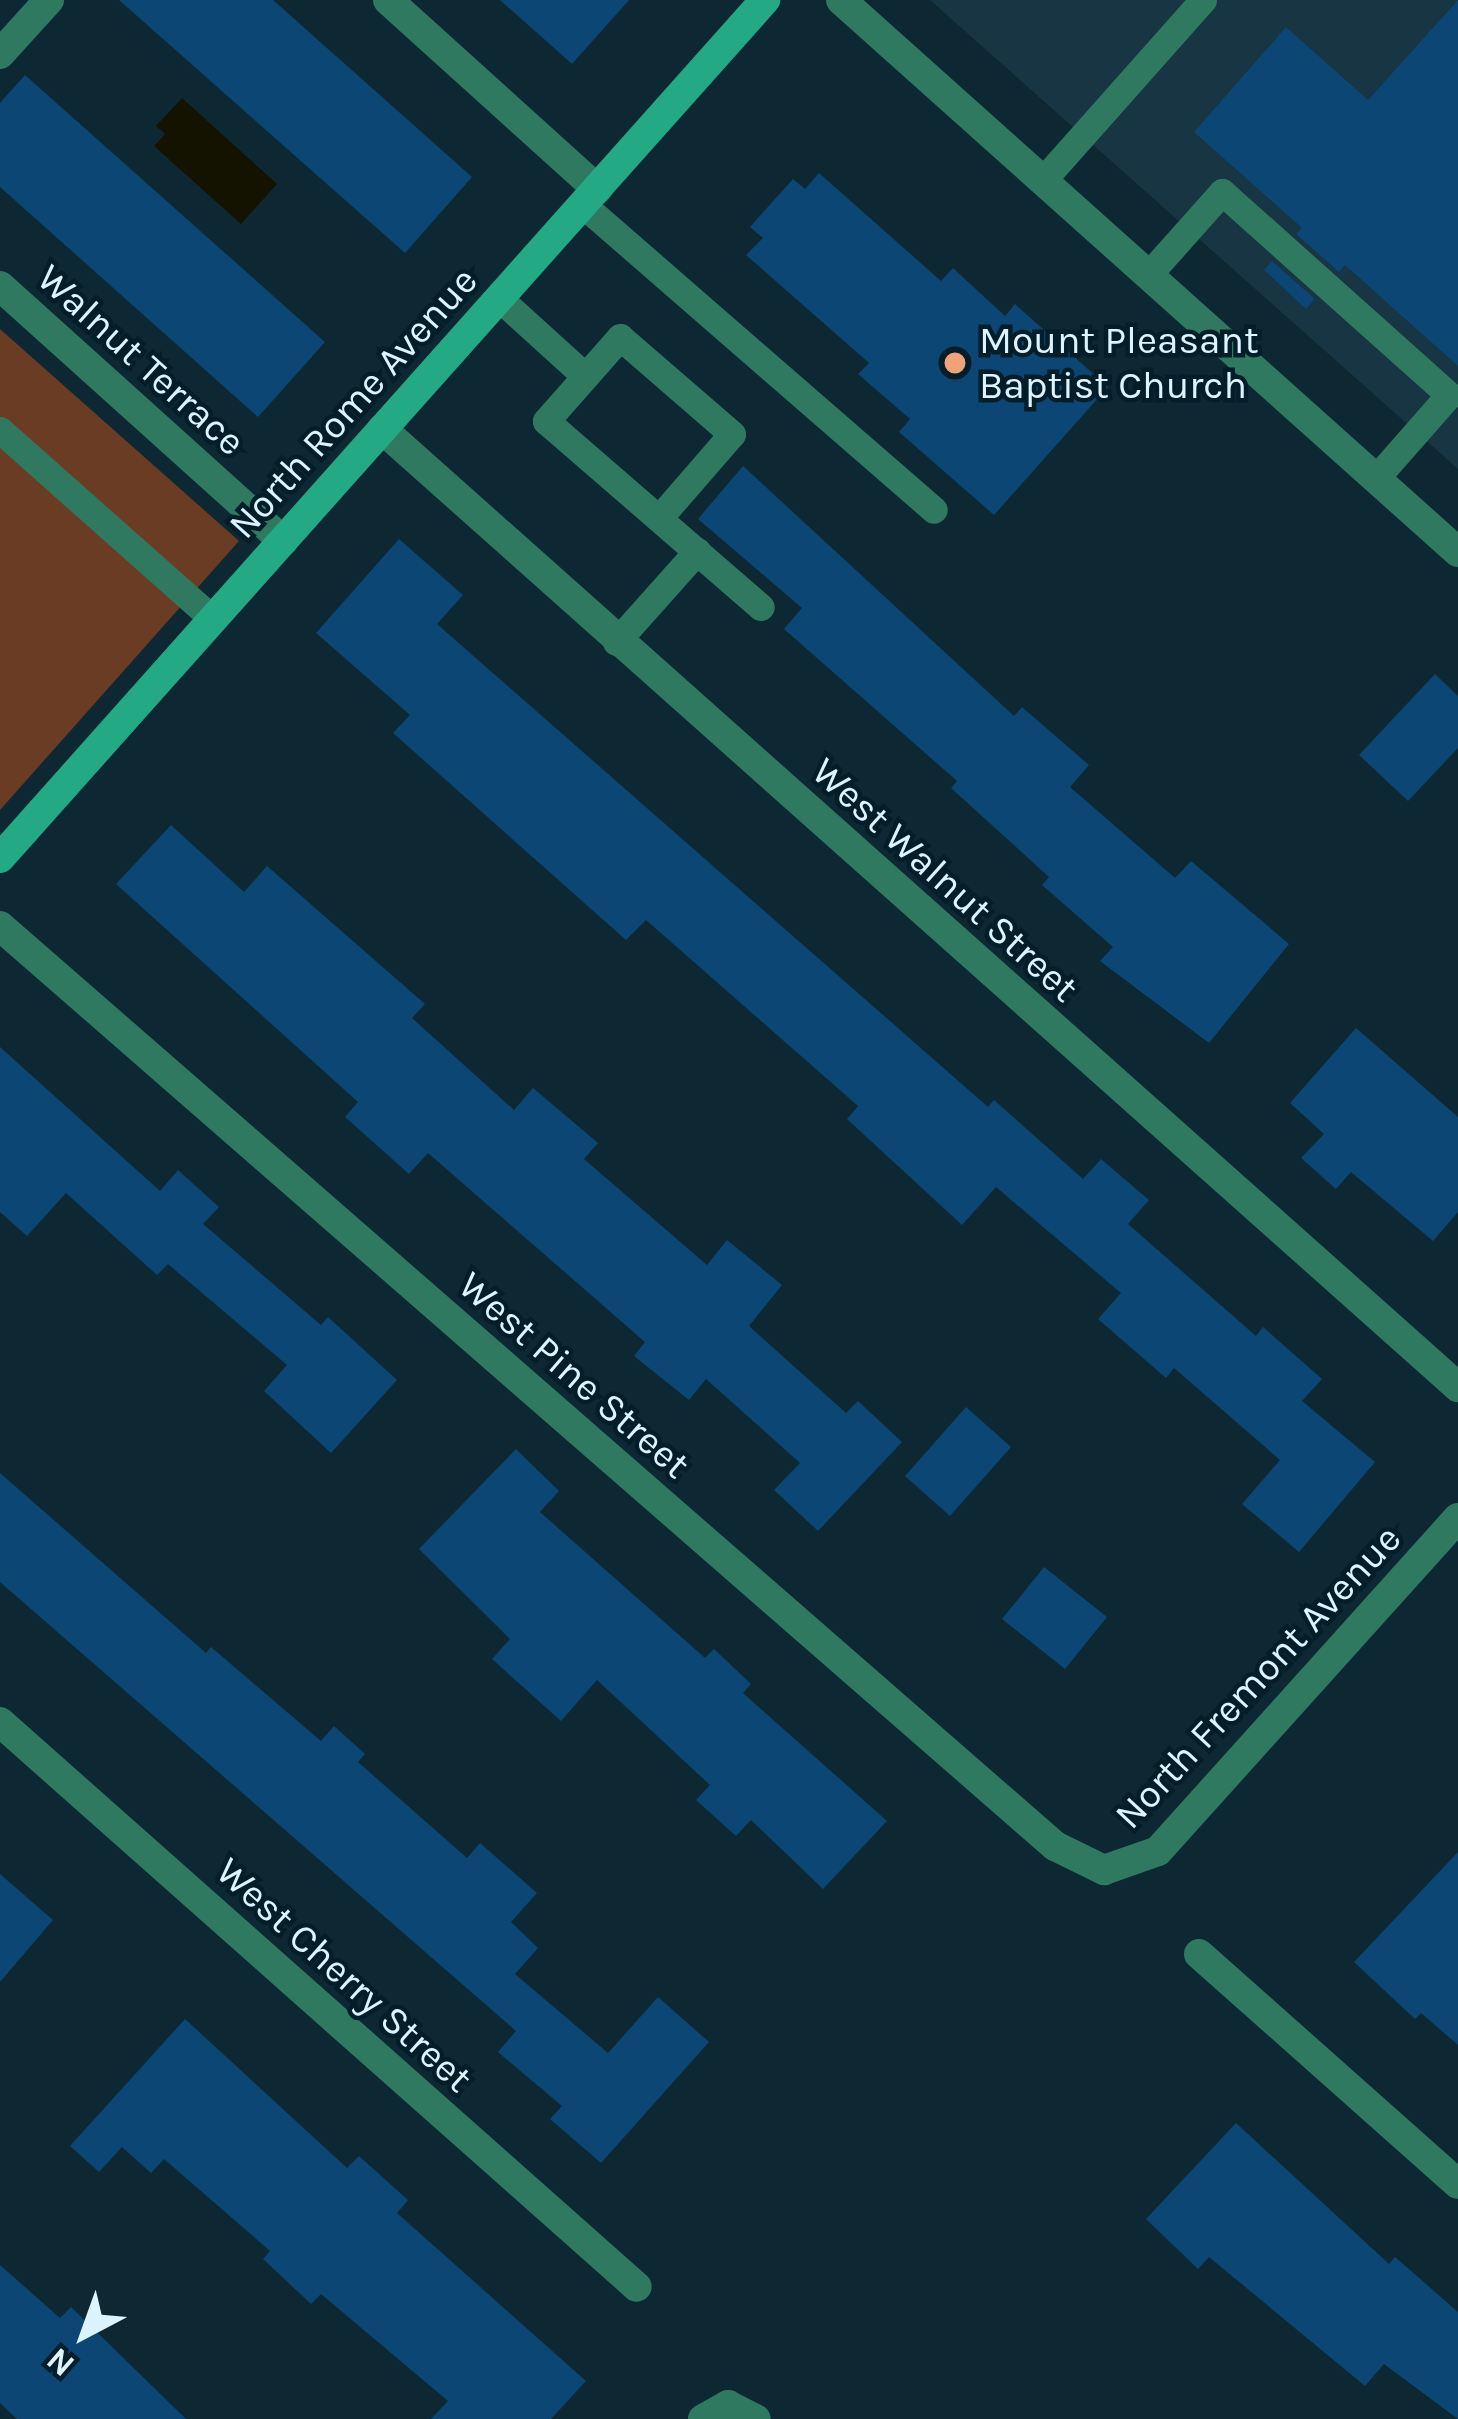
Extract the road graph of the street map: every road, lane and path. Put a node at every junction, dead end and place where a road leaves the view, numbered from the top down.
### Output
1 (49, 0) edge
2 (388, 0) edge
3 (765, 0) edge
4 (841, 0) edge
5 (1203, 0) edge
6 (0, 54) edge
7 (1042, 181) junction
8 (590, 197) junction
9 (1148, 274) junction
10 (0, 286) edge
11 (499, 298) junction
12 (585, 376) junction
13 (382, 429) junction
14 (0, 430) edge
15 (1376, 478) junction
16 (934, 510) dead end
17 (659, 518) junction
18 (283, 541) junction
19 (697, 551) junction
20 (1458, 552) edge
21 (760, 607) dead end
22 (213, 619) junction
23 (616, 642) junction
24 (0, 858) edge
25 (0, 926) edge
26 (1458, 1387) edge
27 (1458, 1518) edge
28 (0, 1722) edge
29 (1104, 1870) joint
30 (1199, 1954) dead end
31 (1458, 2184) edge
32 (637, 2287) dead end

1 - 6 street
2 - 8 street
3 - 8 street, North Rome Avenue
4 - 7 street
5 - 7 lane
7 - 9 street
8 - 11 street, North Rome Avenue
8 - 16 lane
9 - 15 street
9 - 15 lane
10 - 18 street, Walnut Terrace
11 - 12 lane
11 - 13 street, North Rome Avenue
12 - 17 lane
12 - 17 lane
13 - 18 street, North Rome Avenue
13 - 23 street, West Walnut Street
14 - 22 lane
15 - 20 street
17 - 19 lane
18 - 22 street, North Rome Avenue
19 - 21 lane
19 - 23 lane
22 - 24 street, North Rome Avenue
23 - 26 street, West Walnut Street
25 - 29 street, West Pine Street
27 - 29 street, North Fremont Avenue
28 - 32 street, West Cherry Street
30 - 31 street

